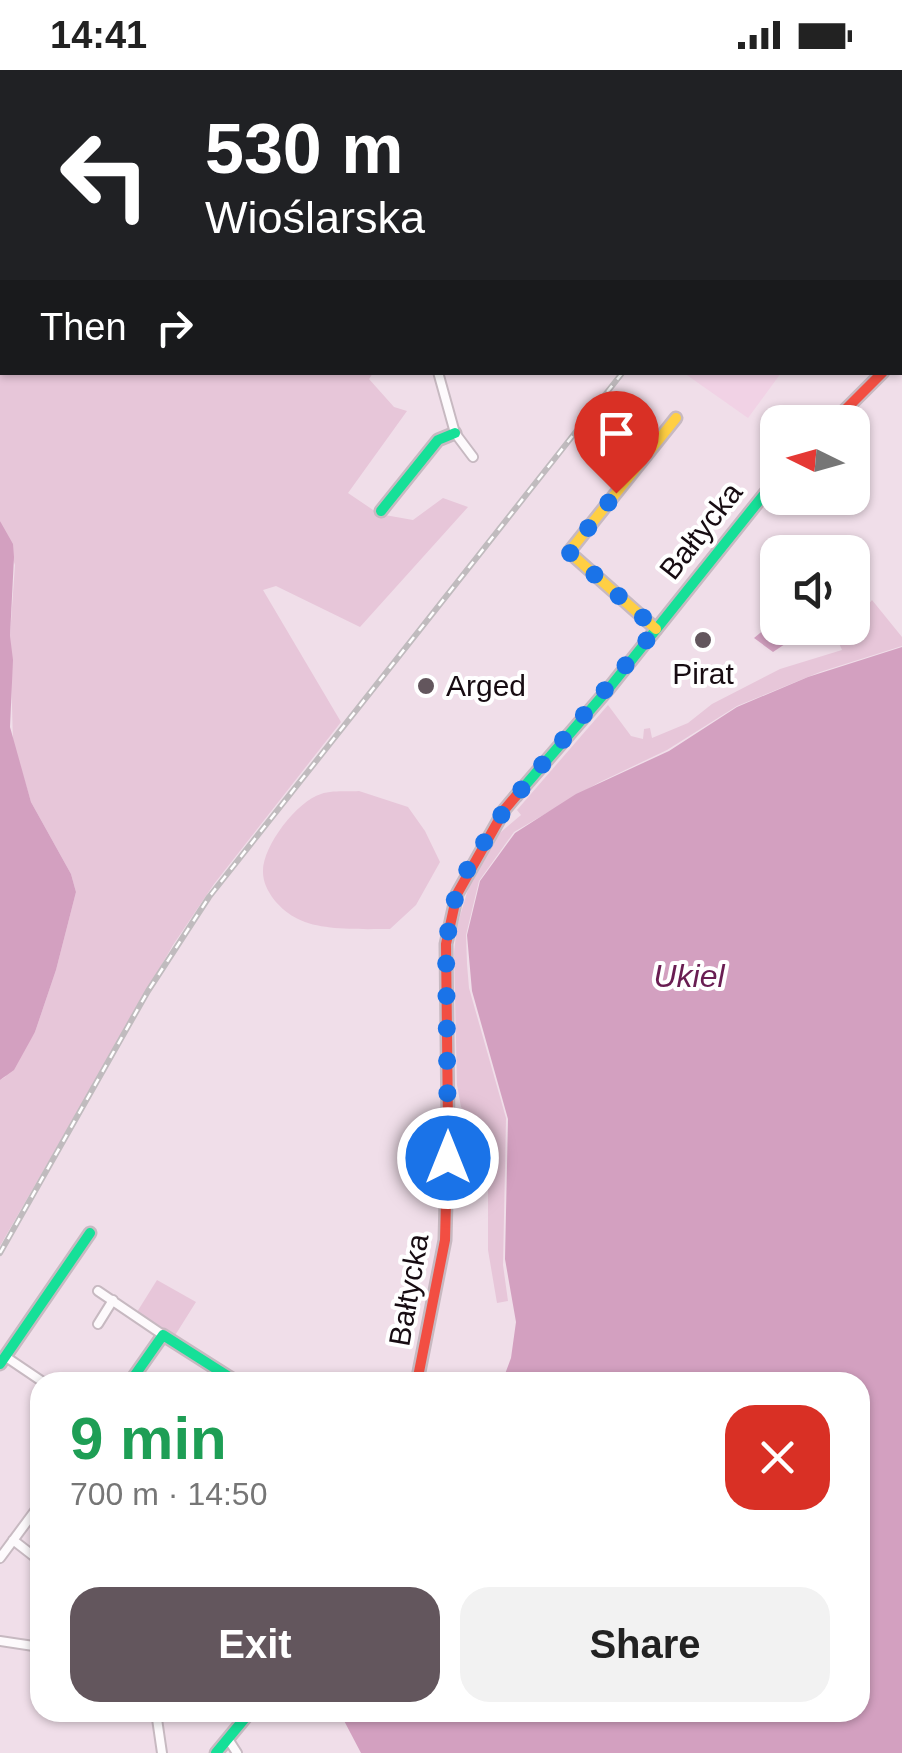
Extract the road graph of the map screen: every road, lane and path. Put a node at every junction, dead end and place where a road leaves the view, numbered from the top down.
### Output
1 (439, 375) edge
2 (878, 375) edge
3 (849, 405) edge
4 (676, 418) dead end
5 (454, 433) junction
6 (473, 457) dead end
7 (760, 499) edge
8 (381, 511) dead end
9 (656, 629) junction
10 (90, 1233) dead end
11 (98, 1291) dead end
12 (113, 1300) junction
13 (98, 1324) dead end
14 (163, 1335) junction
15 (2, 1358) edge
16 (137, 1372) edge
17 (221, 1372) edge
18 (420, 1372) edge
19 (30, 1375) edge
20 (30, 1517) edge
21 (13, 1540) junction
22 (30, 1553) edge
23 (0, 1558) edge
24 (0, 1641) edge
25 (30, 1646) edge
26 (157, 1722) edge
27 (242, 1722) edge
28 (228, 1739) junction
29 (162, 1753) edge
30 (216, 1753) edge
31 (237, 1753) edge

1 - 5 street
2 - 3 main road
4 - 9 main road
5 - 6 street
5 - 8 main road
7 - 9 main road, Bałtycka
9 - 18 main road, Bałtycka
10 - 15 main road
11 - 12 street
12 - 13 street
12 - 14 street
14 - 16 main road
14 - 17 main road
15 - 19 street
20 - 21 street
21 - 22 street
21 - 23 street
24 - 25 street
26 - 29 street
27 - 28 main road
28 - 30 main road
28 - 31 street

